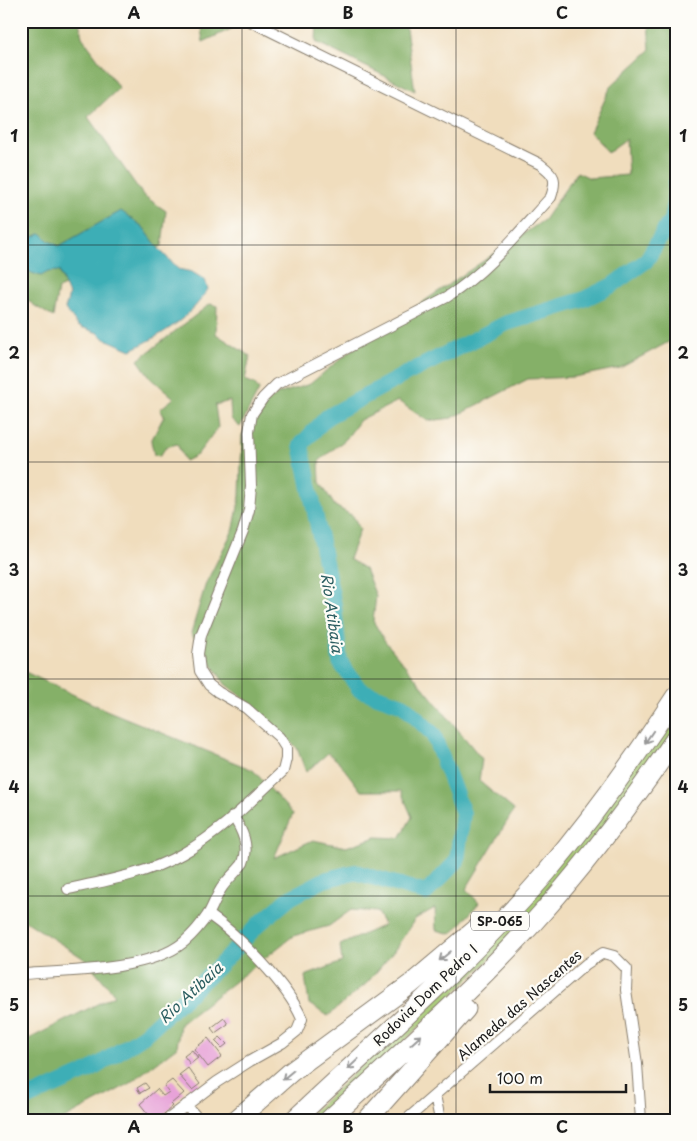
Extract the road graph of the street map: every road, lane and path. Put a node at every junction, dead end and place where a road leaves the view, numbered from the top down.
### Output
1 (250, 21) edge
2 (676, 696) edge
3 (676, 740) edge
4 (604, 798) junction
5 (233, 816) junction
6 (68, 890) dead end
7 (208, 914) junction
8 (21, 974) edge
9 (435, 1095) junction
10 (186, 1105) junction
11 (167, 1120) edge
12 (199, 1120) edge
13 (236, 1120) edge
14 (294, 1120) edge
15 (329, 1120) edge
16 (367, 1120) edge
17 (406, 1120) edge
18 (440, 1120) edge
19 (641, 1120) edge

1 - 5 street
2 -> 4 highway, Rodovia Dom Pedro I / SP-065
15 -> 3 highway, Rodovia Dom Pedro I / SP-065
3 - 16 highway
4 -> 13 highway
4 -> 14 highway, Rodovia Dom Pedro I / SP-065
5 - 6 street
5 - 7 street
7 - 8 street
7 - 10 street
9 - 17 street, Alameda das Nascentes
9 - 18 street
9 - 19 street, Alameda das Nascentes
10 - 11 street
10 - 12 street

